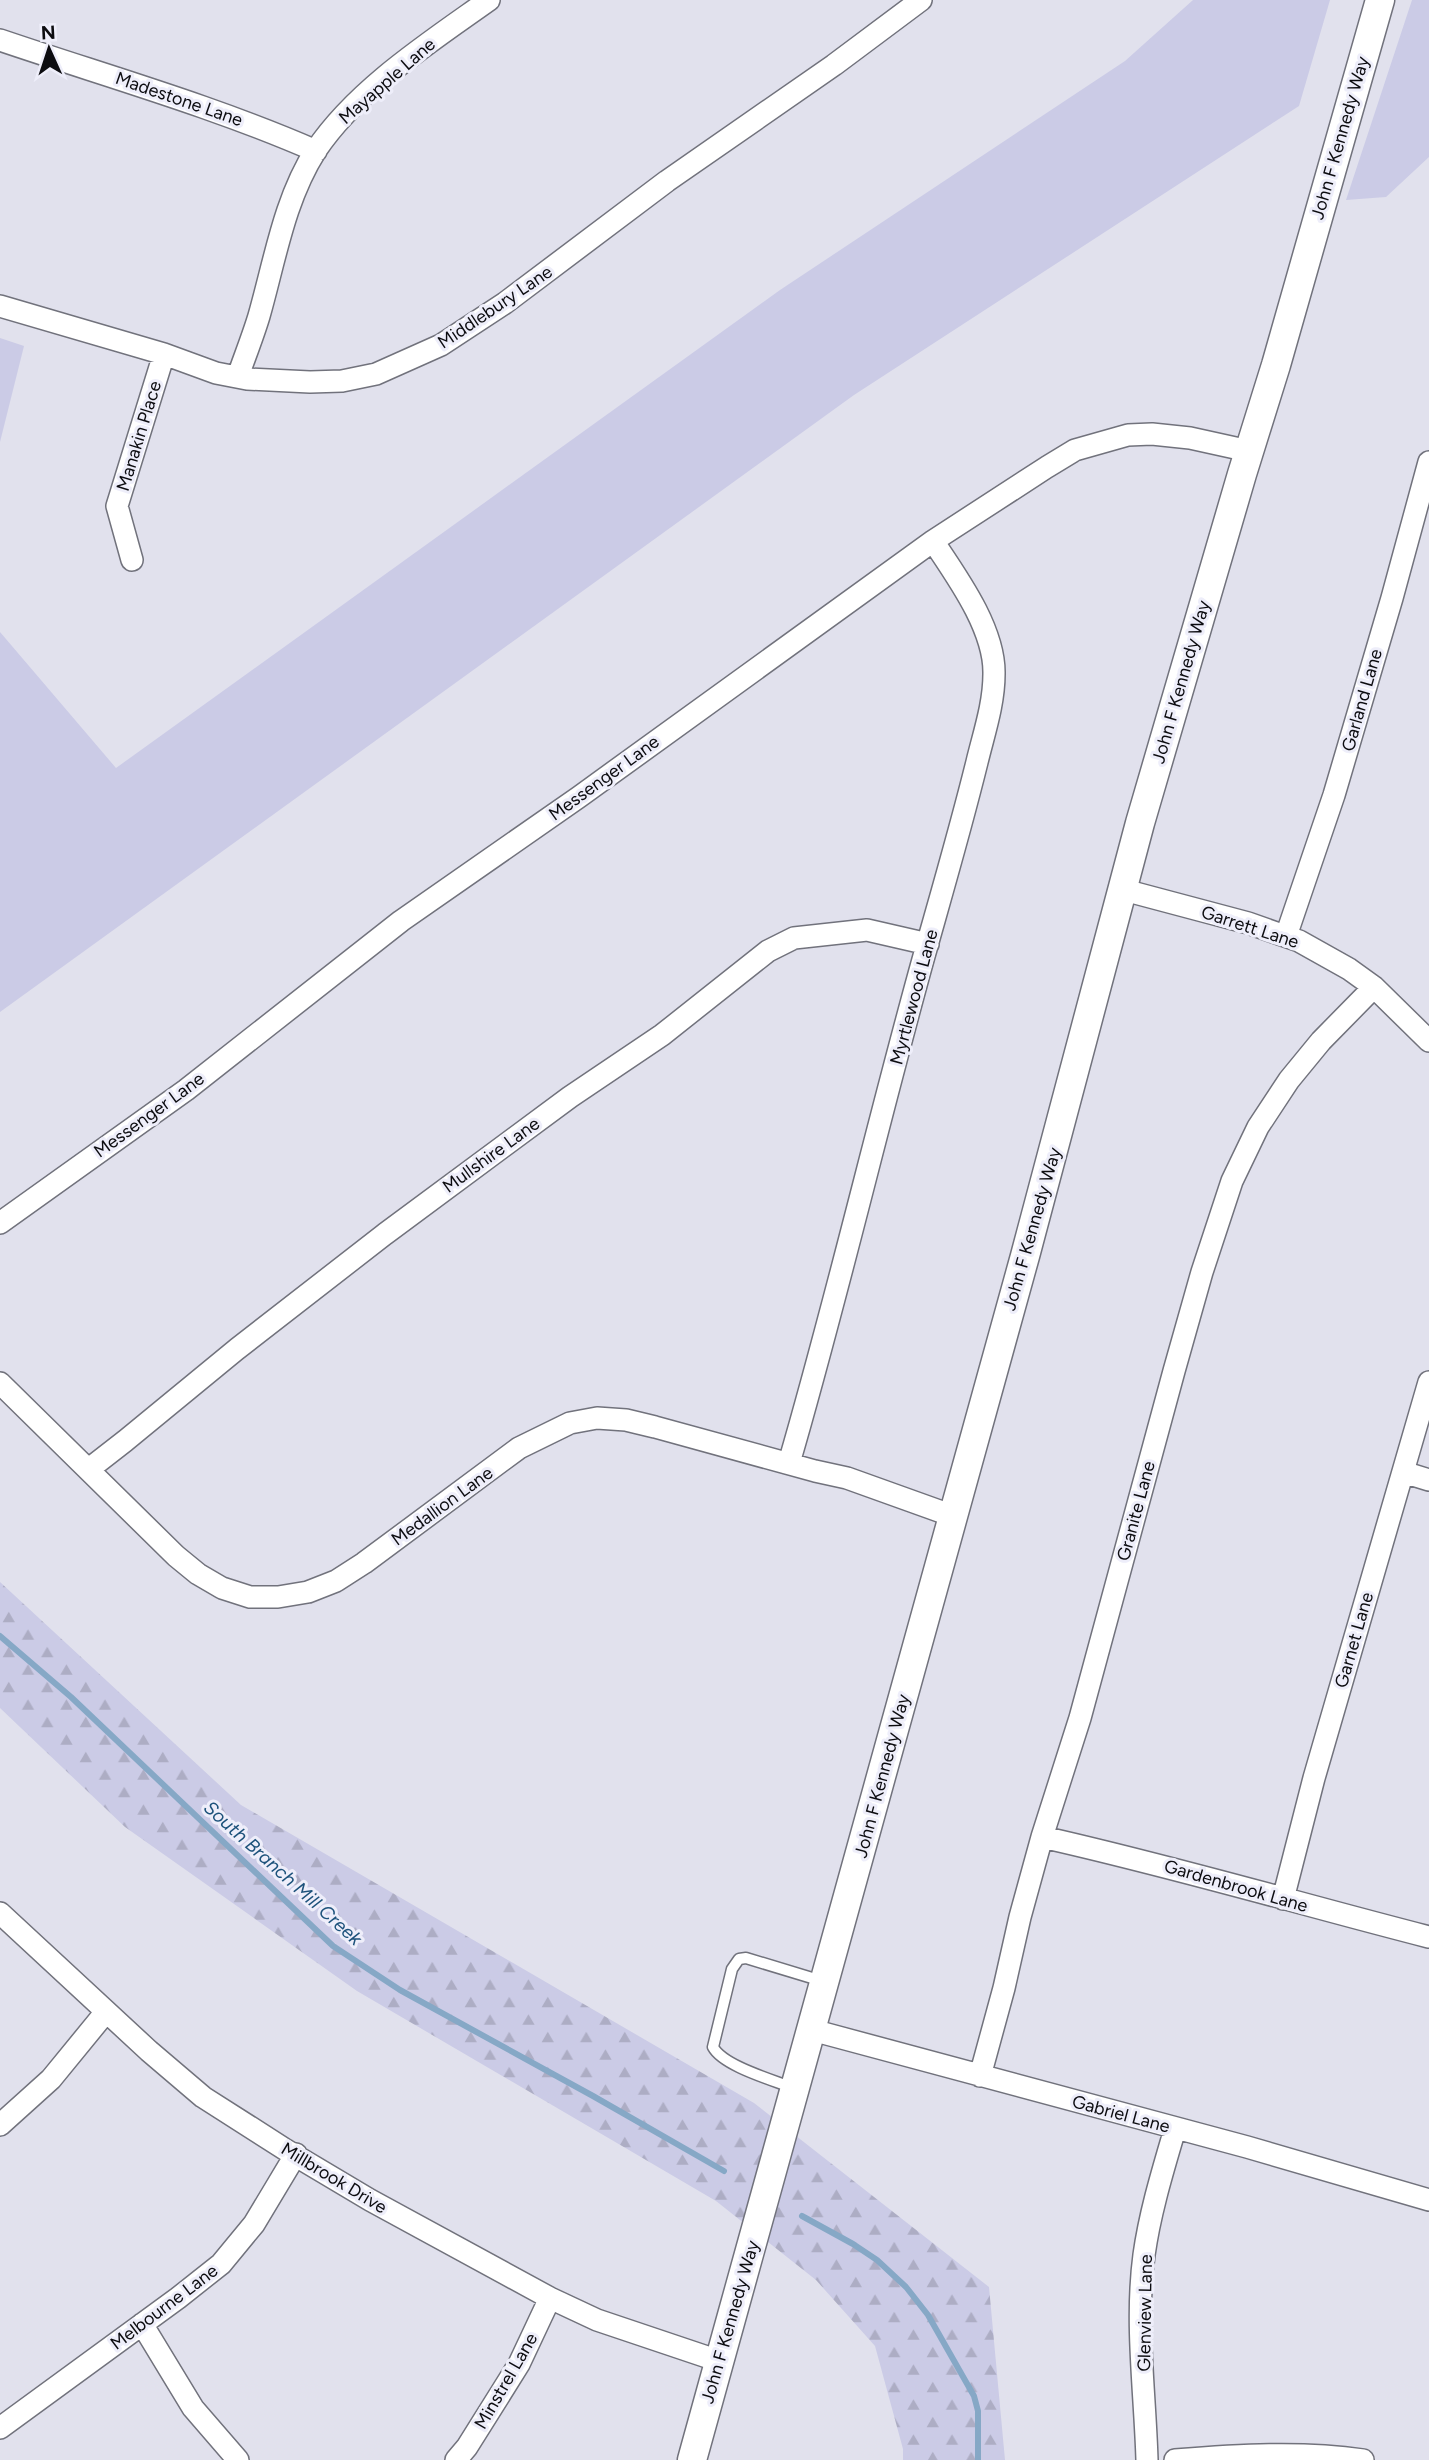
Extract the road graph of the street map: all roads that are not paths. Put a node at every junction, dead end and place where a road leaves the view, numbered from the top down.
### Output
1 (921, 0) edge
2 (1380, 0) edge
3 (477, 3) edge
4 (0, 40) edge
5 (316, 151) junction
6 (0, 306) edge
7 (164, 354) junction
8 (238, 376) junction
9 (1249, 451) junction
10 (1429, 462) edge
11 (933, 541) junction
12 (132, 560) dead end
13 (1124, 890) junction
14 (1286, 936) junction
15 (928, 944) junction
16 (1374, 987) junction
17 (1429, 1041) edge
18 (0, 1223) edge
19 (1429, 1382) edge
20 (0, 1383) edge
21 (789, 1463) junction
22 (89, 1469) junction
23 (1403, 1472) junction
24 (1429, 1480) edge
25 (953, 1516) junction
26 (1042, 1837) junction
27 (1283, 1899) junction
28 (0, 1913) edge
29 (1429, 1937) edge
30 (825, 1982) junction
31 (105, 2013) junction
32 (813, 2030) junction
33 (980, 2076) junction
34 (796, 2089) junction
35 (0, 2125) edge
36 (1175, 2129) junction
37 (296, 2154) junction
38 (1429, 2200) edge
39 (551, 2298) junction
40 (142, 2324) junction
41 (719, 2361) junction
42 (0, 2428) edge
43 (238, 2460) edge
44 (456, 2460) edge
45 (692, 2460) edge
46 (1147, 2460) edge
47 (1175, 2460) edge
48 (1363, 2460) edge

1 - 8 street, Middlebury Lane
2 - 9 street, John F Kennedy Way
3 - 5 street, Mayapple Lane
4 - 5 street, Madestone Lane
5 - 8 street, Mayapple Lane
6 - 7 street, Middlebury Lane
7 - 8 street, Middlebury Lane
7 - 12 street, Manakin Place
9 - 11 street, Messenger Lane
9 - 13 street, John F Kennedy Way
10 - 14 street, Garland Lane
11 - 15 street, Myrtlewood Lane
11 - 18 street, Messenger Lane
13 - 14 street, Garrett Lane
13 - 25 street, John F Kennedy Way
14 - 16 street, Garrett Lane
15 - 21 street, Myrtlewood Lane
15 - 22 street, Mullshire Lane
16 - 17 street, Garrett Lane
16 - 26 street, Granite Lane
19 - 23 street, Garnet Lane
20 - 22 street, Medallion Lane
21 - 22 street, Medallion Lane
21 - 25 street, Medallion Lane
23 - 24 street
23 - 27 street, Garnet Lane
25 - 30 street, John F Kennedy Way
26 - 27 street, Gardenbrook Lane
26 - 33 street, Granite Lane
27 - 29 street, Gardenbrook Lane
28 - 31 street, Millbrook Drive
30 - 32 street, John F Kennedy Way
30 - 34 lane
31 - 35 street
31 - 37 street, Millbrook Drive
32 - 33 street, Gabriel Lane
32 - 34 street, John F Kennedy Way
33 - 36 street, Gabriel Lane
34 - 41 street, John F Kennedy Way
36 - 38 street, Gabriel Lane
36 - 46 street, Glenview Lane
37 - 39 street, Millbrook Drive
37 - 40 street, Melbourne Lane
39 - 41 street, Millbrook Drive
39 - 44 street, Minstrel Lane
40 - 42 street, Melbourne Lane
40 - 43 street
41 - 45 street, John F Kennedy Way
47 - 48 street

